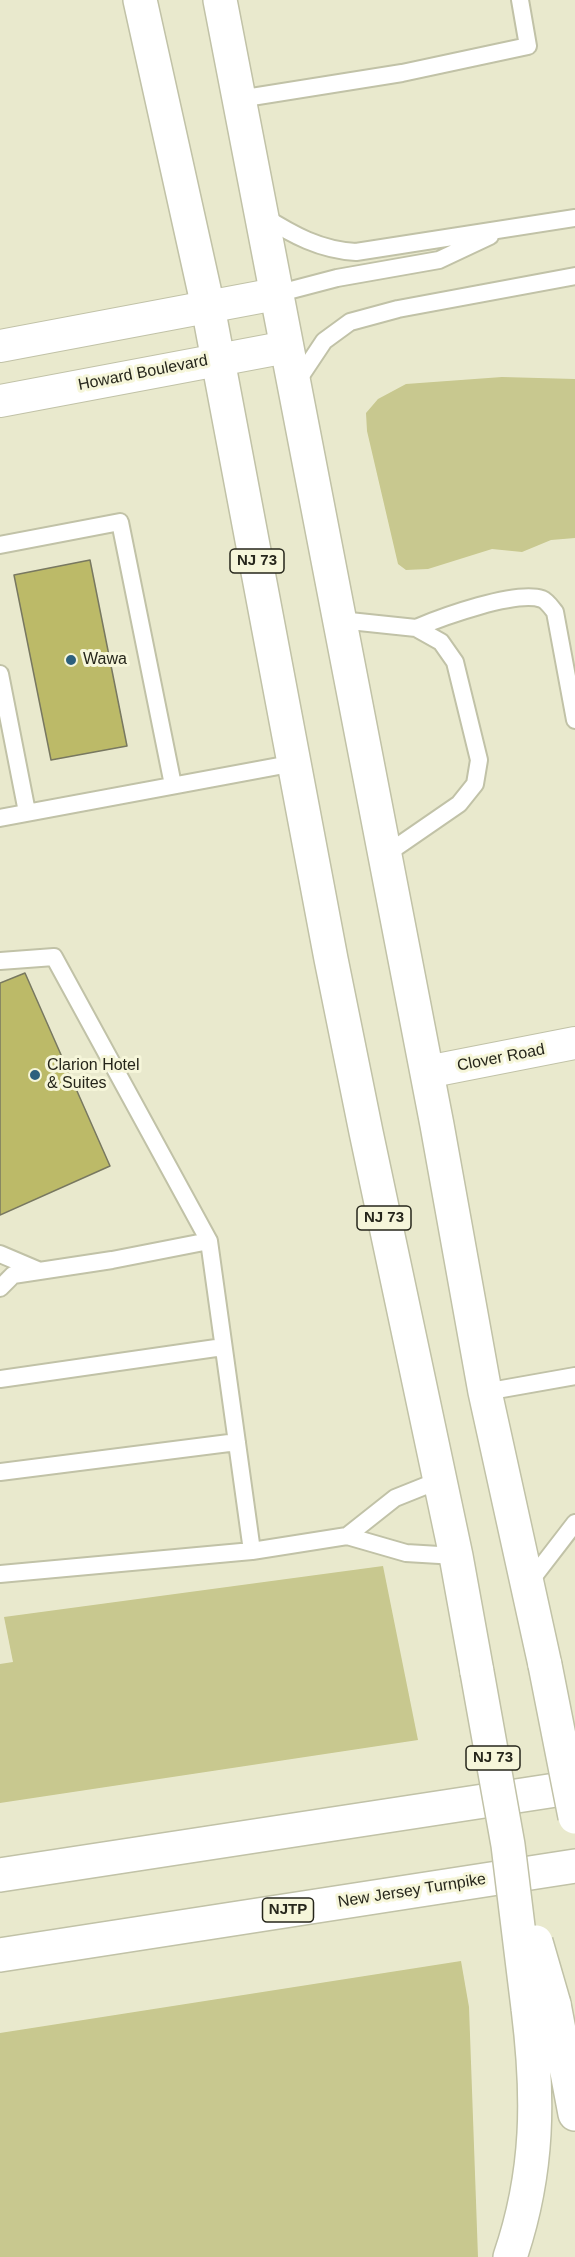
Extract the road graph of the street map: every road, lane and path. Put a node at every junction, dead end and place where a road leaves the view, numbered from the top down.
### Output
1 (140, 0) edge
2 (220, 0) edge
3 (520, 0) edge
4 (239, 99) junction
5 (261, 215) junction
6 (575, 218) edge
7 (507, 228) junction
8 (575, 276) edge
9 (276, 294) junction
10 (208, 307) junction
11 (0, 346) edge
12 (286, 347) junction
13 (219, 359) junction
14 (294, 386) junction
15 (0, 401) edge
16 (0, 545) edge
17 (340, 620) junction
18 (416, 628) junction
19 (0, 674) edge
20 (575, 720) edge
21 (295, 763) junction
22 (173, 785) junction
23 (27, 812) junction
24 (0, 818) edge
25 (385, 855) junction
26 (0, 961) edge
27 (575, 1043) edge
28 (427, 1072) junction
29 (209, 1241) junction
30 (0, 1254) edge
31 (41, 1271) junction
32 (0, 1288) edge
33 (223, 1347) junction
34 (575, 1376) edge
35 (0, 1379) edge
36 (485, 1392) junction
37 (237, 1442) junction
38 (0, 1472) edge
39 (440, 1480) junction
40 (575, 1523) edge
41 (347, 1536) junction
42 (252, 1551) junction
43 (456, 1556) junction
44 (0, 1574) edge
45 (527, 1584) junction
46 (575, 1787) edge
47 (575, 1817) edge
48 (575, 1866) edge
49 (0, 1875) edge
50 (0, 1955) edge
51 (541, 2006) junction
52 (575, 2114) edge
53 (510, 2257) edge

1 - 10 highway, NJ 73
2 - 4 highway
3 - 4 lane
4 - 5 highway
5 - 7 lane
5 - 9 highway
6 - 7 lane
7 - 9 lane
8 - 14 lane
9 - 10 street
9 - 12 highway
10 - 11 street
10 - 13 highway, NJ 73
12 - 13 street, Howard Boulevard
12 - 14 highway
13 - 15 street, Howard Boulevard
13 - 21 highway, NJ 73
14 - 17 highway
16 - 22 lane
17 - 18 lane
17 - 25 highway
18 - 20 lane
18 - 25 lane
19 - 23 lane
21 - 22 lane
21 - 39 highway, NJ 73
22 - 23 lane
23 - 24 lane
25 - 28 highway
26 - 29 lane
27 - 28 street, Clover Road
28 - 36 highway
29 - 31 lane
29 - 33 lane
30 - 31 lane
31 - 32 lane
33 - 35 lane
33 - 37 lane
34 - 36 lane
36 - 45 highway
37 - 38 lane
37 - 42 lane
39 - 41 lane
39 - 43 highway, NJ 73
40 - 45 lane
41 - 42 lane
41 - 43 lane
42 - 44 lane
43 - 51 highway, NJ 73, bridge
45 - 47 highway, bridge
46 - 49 highway
48 - 50 highway, New Jersey Turnpike / NJTP
51 - 52 highway, NJ 73
51 - 53 highway

